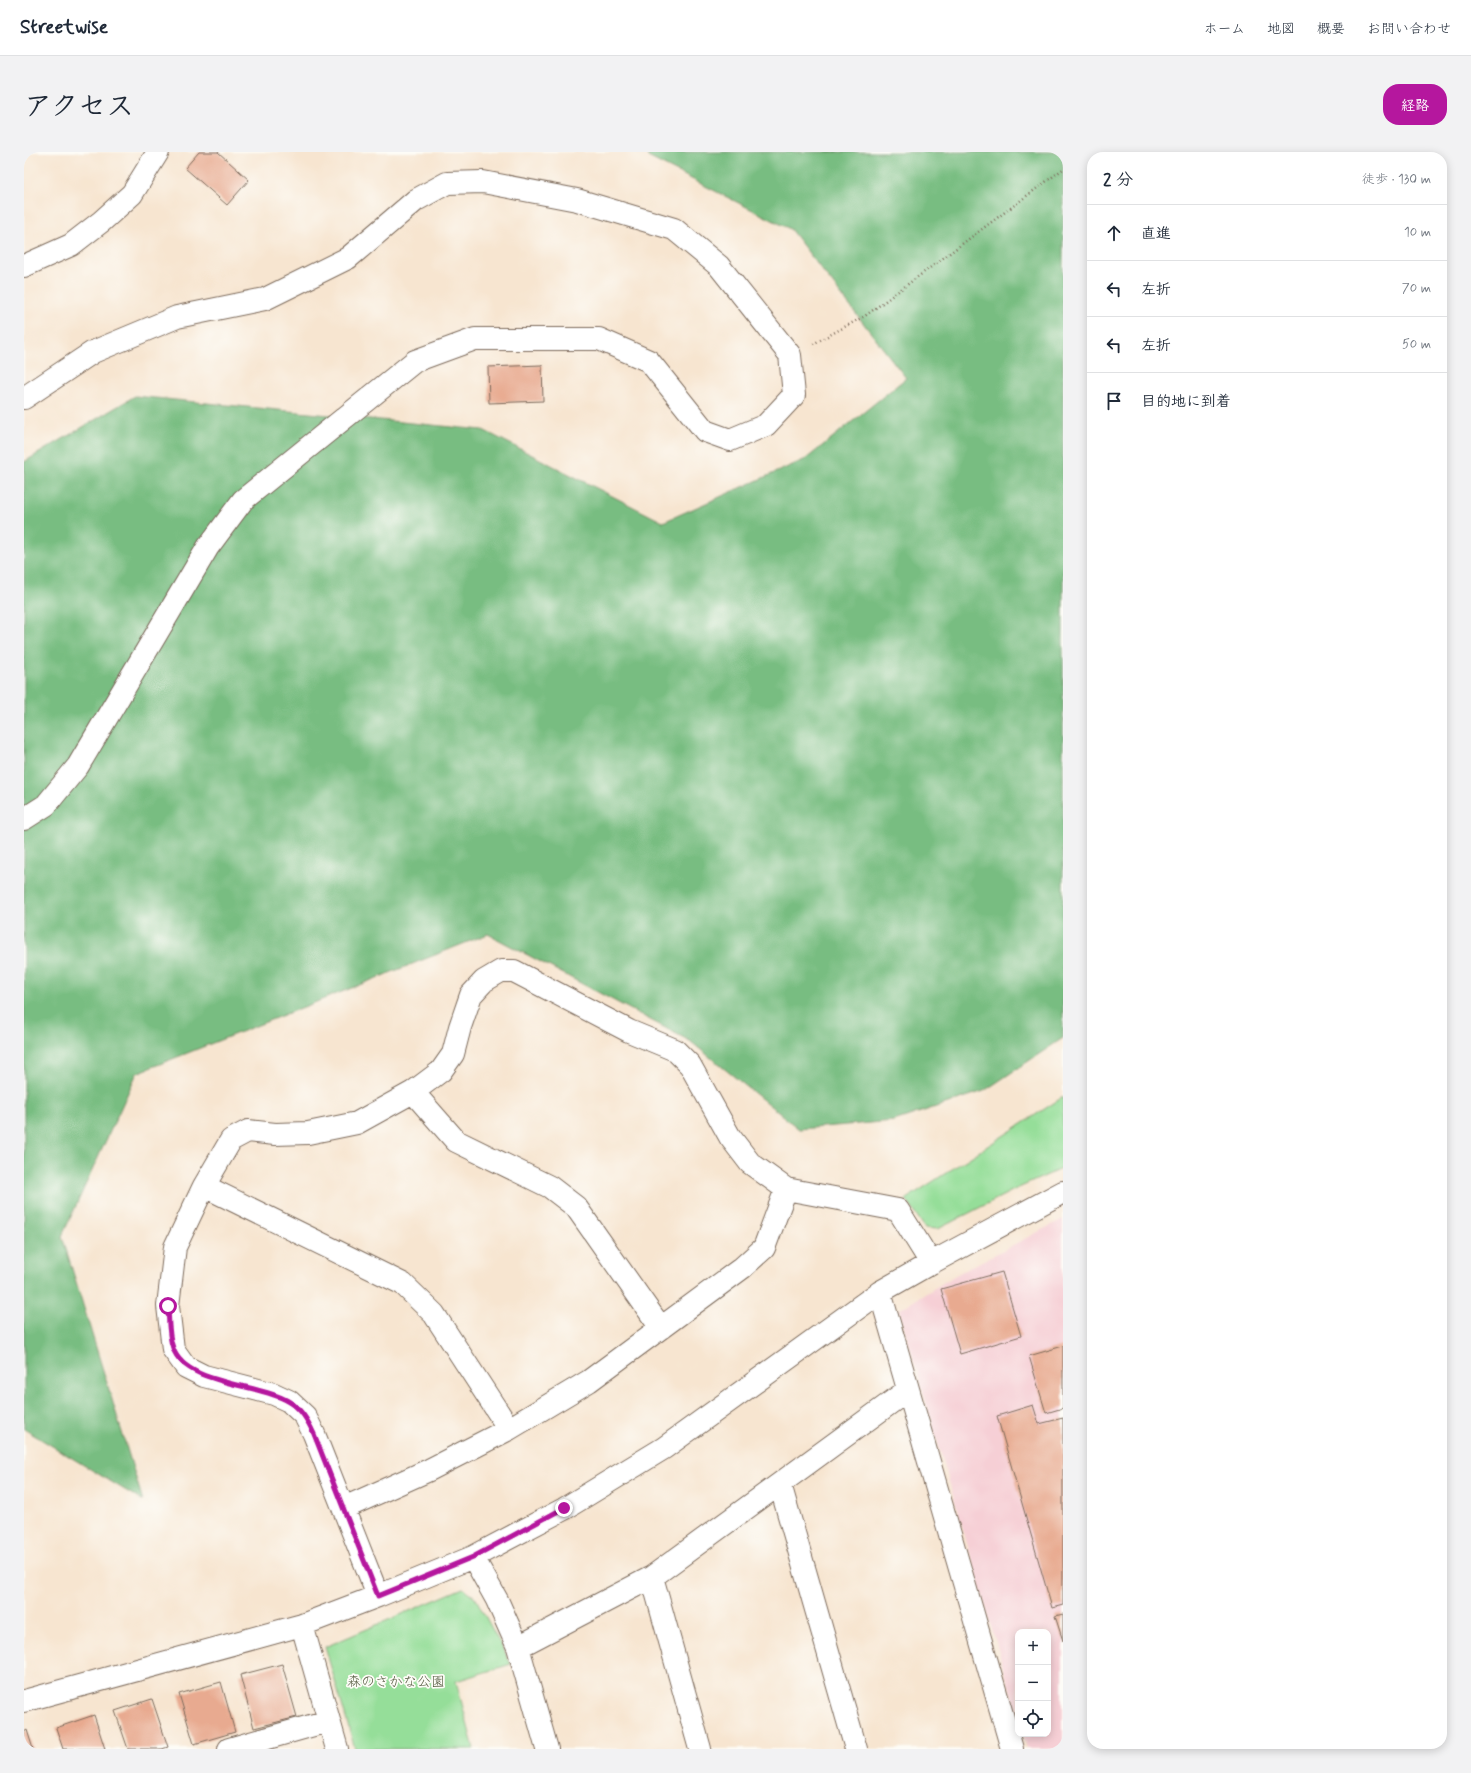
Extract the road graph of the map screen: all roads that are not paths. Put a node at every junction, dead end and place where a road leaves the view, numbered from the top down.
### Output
1 (158, 152) edge
2 (24, 266) edge
3 (24, 398) edge
4 (24, 819) edge
5 (413, 1092) junction
6 (204, 1186) junction
7 (786, 1189) junction
8 (1063, 1192) edge
9 (931, 1263) junction
10 (880, 1292) junction
11 (661, 1328) junction
12 (908, 1390) junction
13 (510, 1429) junction
14 (780, 1484) junction
15 (344, 1508) junction
16 (473, 1557) junction
17 (652, 1577) junction
18 (378, 1596) junction
19 (302, 1625) junction
20 (518, 1647) junction
21 (24, 1701) edge
22 (328, 1721) junction
23 (229, 1749) edge
24 (337, 1749) edge
25 (547, 1749) edge
26 (700, 1749) edge
27 (856, 1749) edge
28 (1012, 1749) edge

1 - 2 street
3 - 4 street
5 - 6 street
5 - 7 street
5 - 11 street
6 - 13 street
6 - 15 street
7 - 9 street
7 - 11 street
8 - 9 street
9 - 10 street
10 - 12 street
10 - 16 street
11 - 13 street
12 - 14 street
12 - 28 street
13 - 15 street
14 - 17 street
14 - 27 street
15 - 18 street
16 - 18 street
16 - 20 street
17 - 20 street
17 - 26 street
18 - 19 street
19 - 21 street
19 - 22 street
20 - 25 street
22 - 23 street
22 - 24 street

